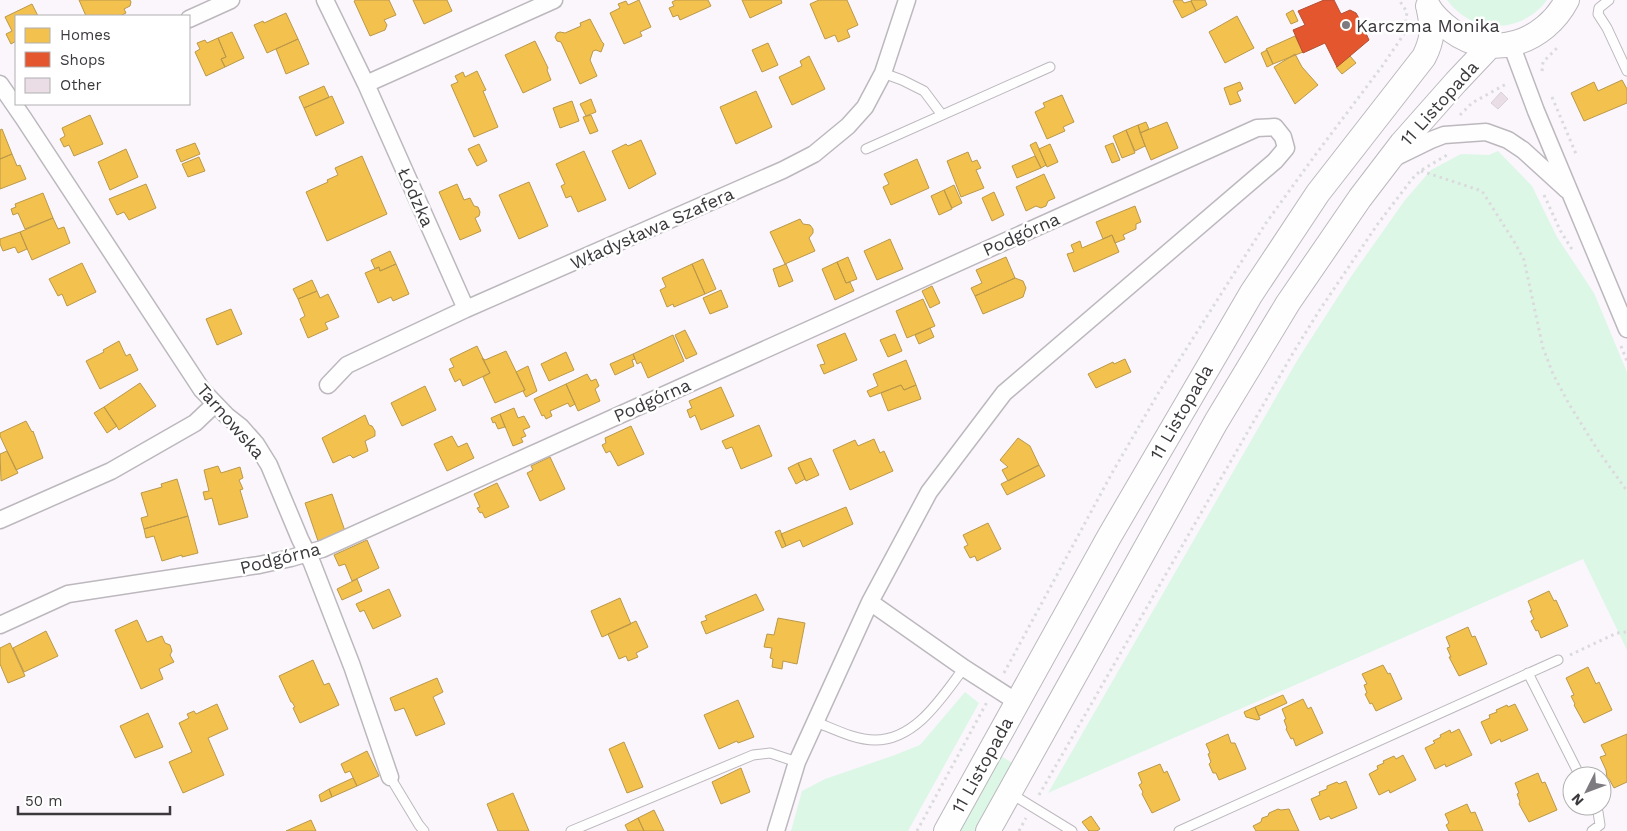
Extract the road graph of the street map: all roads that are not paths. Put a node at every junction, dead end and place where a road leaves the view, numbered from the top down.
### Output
1 (231, 0) edge
2 (325, 0) edge
3 (554, 0) edge
4 (906, 0) edge
5 (1567, 0) edge
6 (1609, 0) edge
7 (1427, 5) edge
8 (190, 18) edge
9 (1501, 45) junction
10 (1050, 67) dead end
11 (1627, 72) edge
12 (883, 73) junction
13 (366, 84) junction
14 (6, 95) edge
15 (942, 115) junction
16 (866, 149) dead end
17 (1390, 160) junction
18 (1570, 193) junction
19 (466, 309) junction
20 (1624, 336) edge
21 (328, 386) dead end
22 (215, 404) junction
23 (0, 520) edge
24 (308, 553) junction
25 (870, 602) junction
26 (0, 625) edge
27 (1558, 660) road end
28 (964, 668) junction
29 (1528, 673) junction
30 (1017, 702) junction
31 (816, 722) junction
32 (798, 762) junction
33 (1575, 766) edge
34 (390, 777) joint
35 (1010, 793) junction
36 (1599, 816) edge
37 (1060, 827) edge
38 (1603, 828) edge
39 (424, 831) edge
40 (571, 831) edge
41 (776, 831) edge
42 (946, 831) edge
43 (988, 831) edge
44 (1072, 831) edge
45 (1179, 831) edge
46 (1592, 831) edge

1 - 8 street
2 - 13 street, Łódzka
3 - 13 street
4 - 12 street, Władysława Szafera
5 - 9 main road
6 - 11 lane
7 - 9 main road
7 - 30 main road, 11 Listopada
9 - 17 main road, 11 Listopada
9 - 18 street
10 - 15 lane
12 - 15 lane
12 - 19 street, Władysława Szafera
13 - 19 street, Łódzka
14 - 22 street, Tarnowska
15 - 16 lane
17 - 18 street
17 - 35 main road, 11 Listopada
18 - 20 street
19 - 21 street, Władysława Szafera
22 - 23 street
22 - 24 street, Tarnowska
24 - 25 street, Podgórna
24 - 26 street, Podgórna
24 - 34 street, Tarnowska
25 - 28 street
25 - 31 street
27 - 29 lane
28 - 30 street
28 - 31 lane
29 - 33 lane
29 - 45 lane
30 - 42 main road, 11 Listopada
31 - 32 street
32 - 40 lane
32 - 41 street
34 - 39 lane
35 - 37 lane
35 - 43 main road, 11 Listopada
36 - 38 lane
37 - 44 lane
38 - 46 lane

